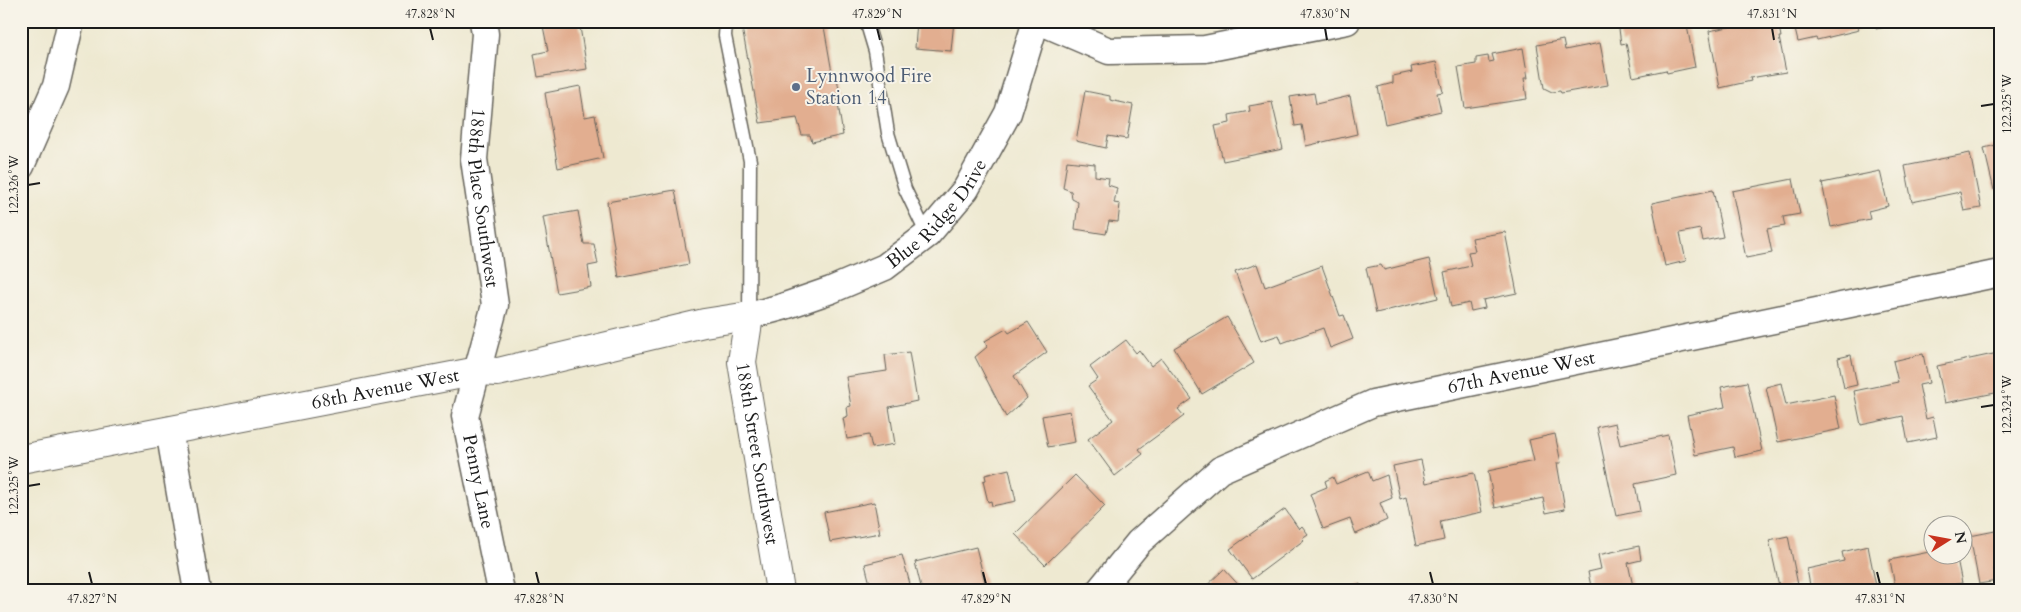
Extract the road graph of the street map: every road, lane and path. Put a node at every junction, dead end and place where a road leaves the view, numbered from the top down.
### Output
1 (71, 21) edge
2 (483, 21) edge
3 (726, 21) edge
4 (866, 21) edge
5 (1038, 21) edge
6 (1347, 21) edge
7 (21, 166) edge
8 (927, 235) junction
9 (2000, 273) edge
10 (748, 316) junction
11 (478, 371) junction
12 (169, 430) junction
13 (21, 458) edge
14 (196, 591) edge
15 (501, 591) edge
16 (780, 591) edge
17 (1099, 591) edge

1 - 7 street
2 - 11 street, 188th Place Southwest
3 - 10 lane
4 - 8 lane
5 - 6 street
5 - 8 street, Blue Ridge Drive
8 - 10 street, Blue Ridge Drive
9 - 17 street, 67th Avenue West
10 - 11 street, 68th Avenue West
10 - 16 street, 188th Street Southwest
11 - 12 street, 68th Avenue West
11 - 15 street, Penny Lane
12 - 13 street, 68th Avenue West
12 - 14 street

